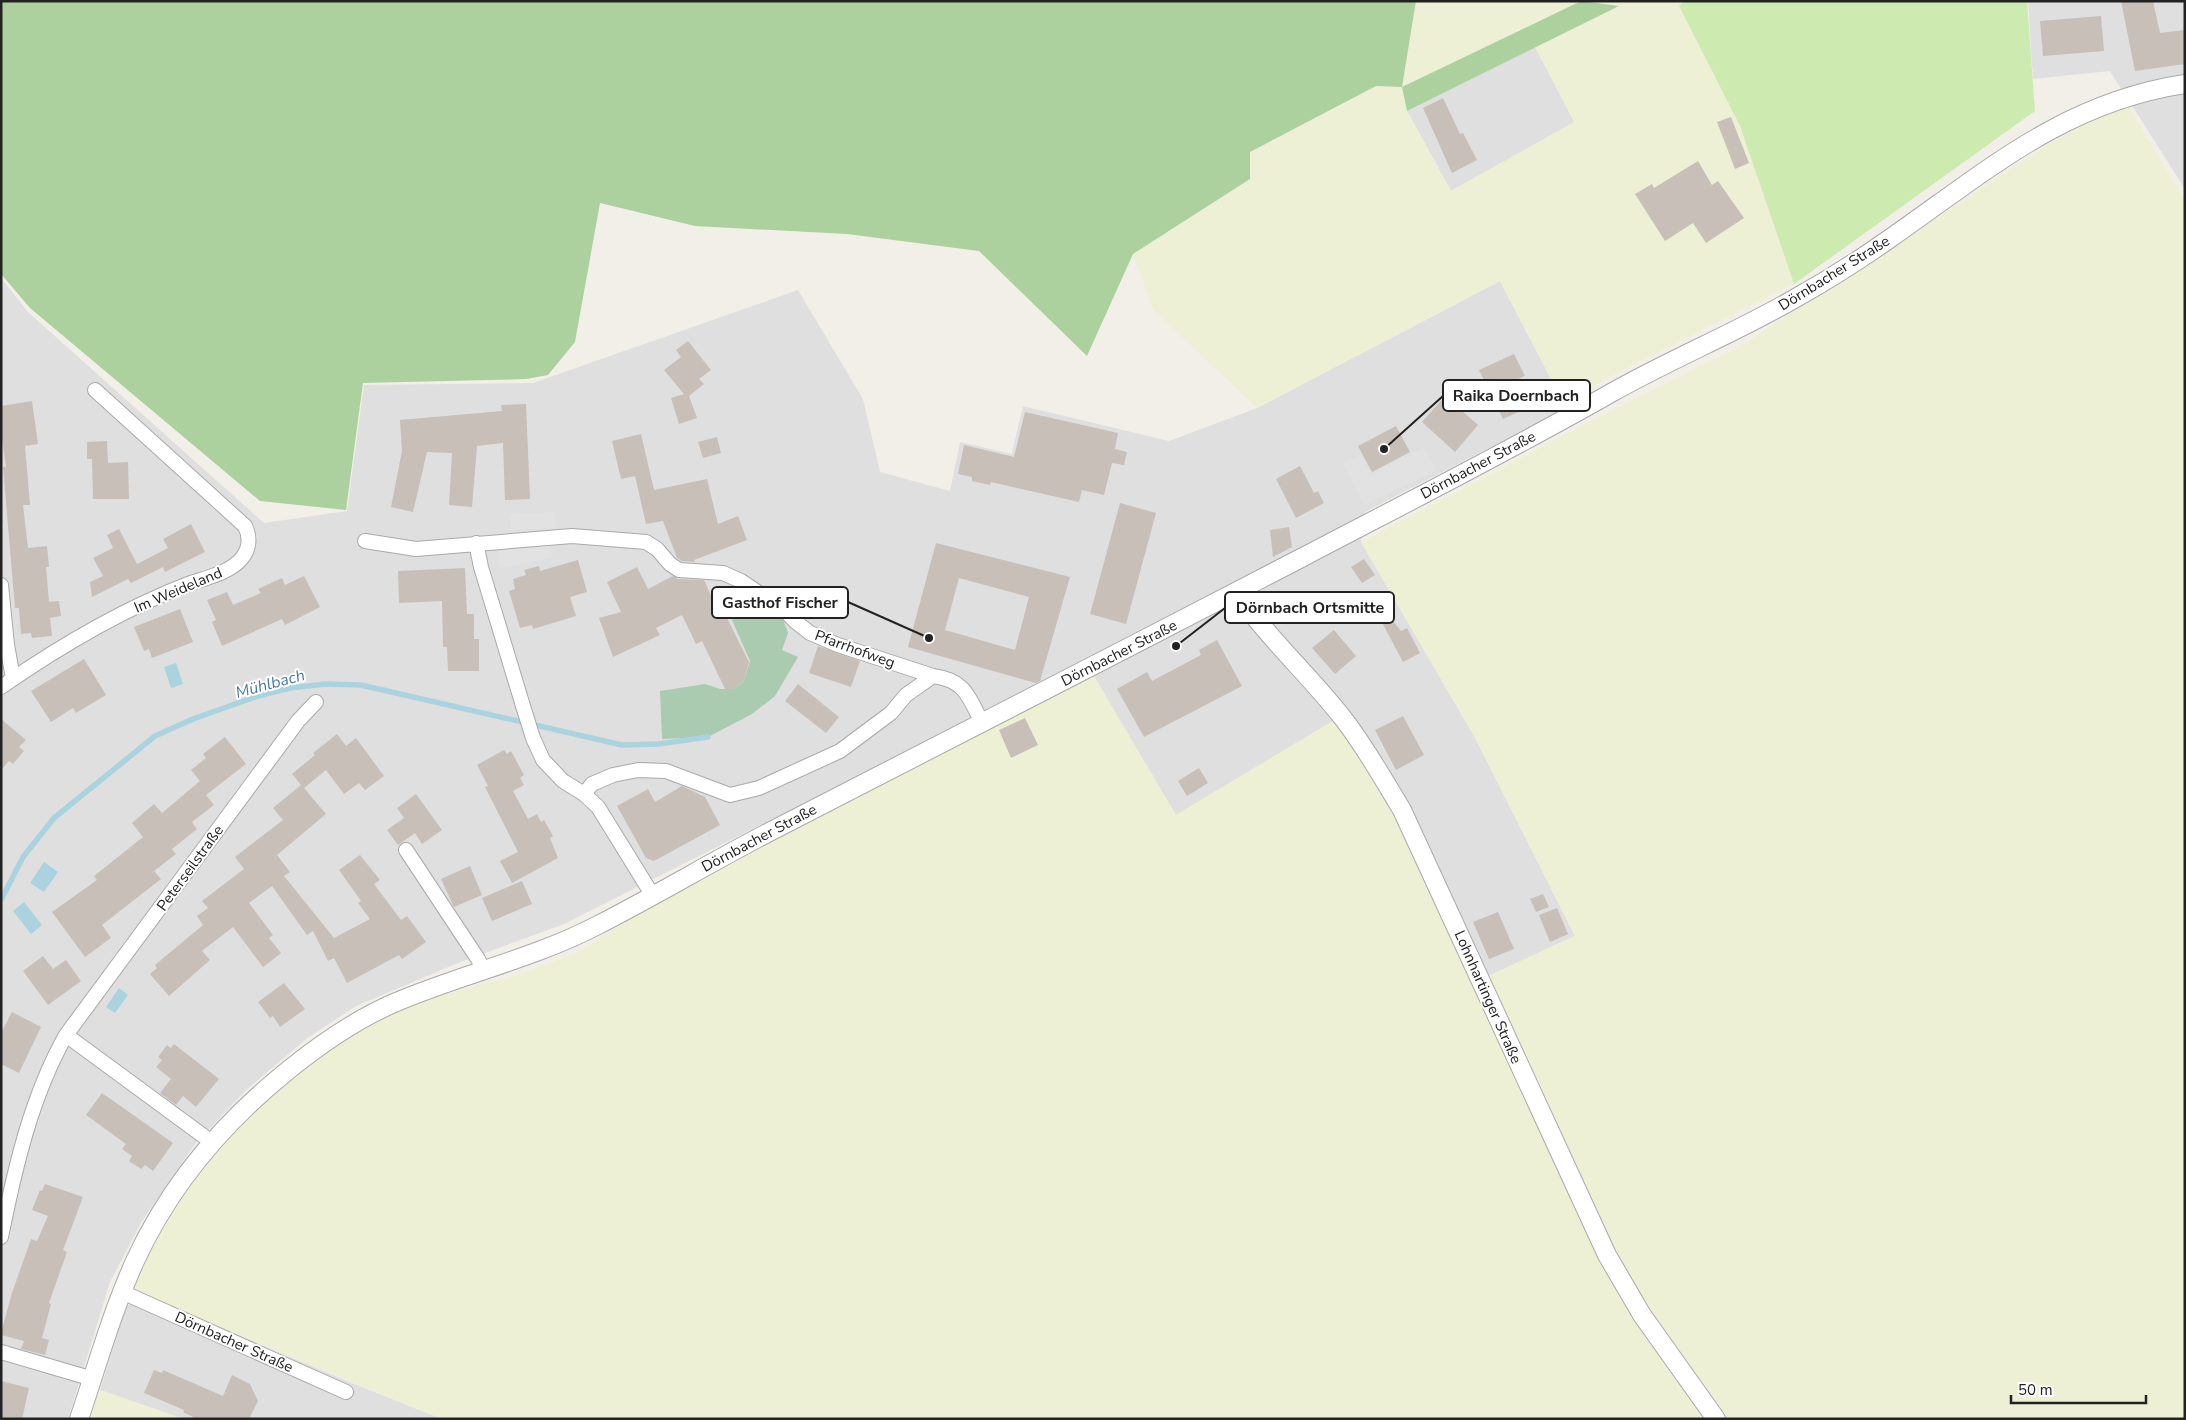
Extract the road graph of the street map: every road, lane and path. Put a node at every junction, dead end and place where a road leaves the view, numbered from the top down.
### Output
1 (2185, 84) edge
2 (95, 390) dead end
3 (365, 541) dead end
4 (476, 544) junction
5 (1, 585) edge
6 (1236, 592) junction
7 (933, 676) junction
8 (13, 678) junction
9 (1, 687) edge
10 (316, 702) dead end
11 (982, 723) junction
12 (584, 794) junction
13 (406, 850) dead end
14 (653, 896) junction
15 (484, 971) junction
16 (66, 1035) junction
17 (212, 1143) junction
18 (1, 1237) edge
19 (122, 1292) junction
20 (1, 1352) edge
21 (93, 1379) junction
22 (346, 1392) dead end
23 (79, 1419) edge
24 (1716, 1419) edge

1 - 6 street, Dörnbacher Straße
2 - 8 street, Im Weideland
3 - 4 street, Pfarrhofweg
4 - 7 street, Pfarrhofweg
4 - 12 street
5 - 8 street
6 - 11 street, Dörnbacher Straße
6 - 24 street, Lohnhartinger Straße
7 - 11 street, Pfarrhofweg
7 - 12 street
8 - 9 street, Im Weideland
10 - 16 street, Peterseilstraße
11 - 14 street, Dörnbacher Straße
12 - 14 street
13 - 15 street
14 - 15 street, Dörnbacher Straße
15 - 17 street, Dörnbacher Straße
16 - 17 street
16 - 18 street, Peterseilstraße
17 - 19 street, Dörnbacher Straße
19 - 21 street, Dörnbacher Straße
19 - 22 street, Dörnbacher Straße
20 - 21 street
21 - 23 street, Dörnbacher Straße

